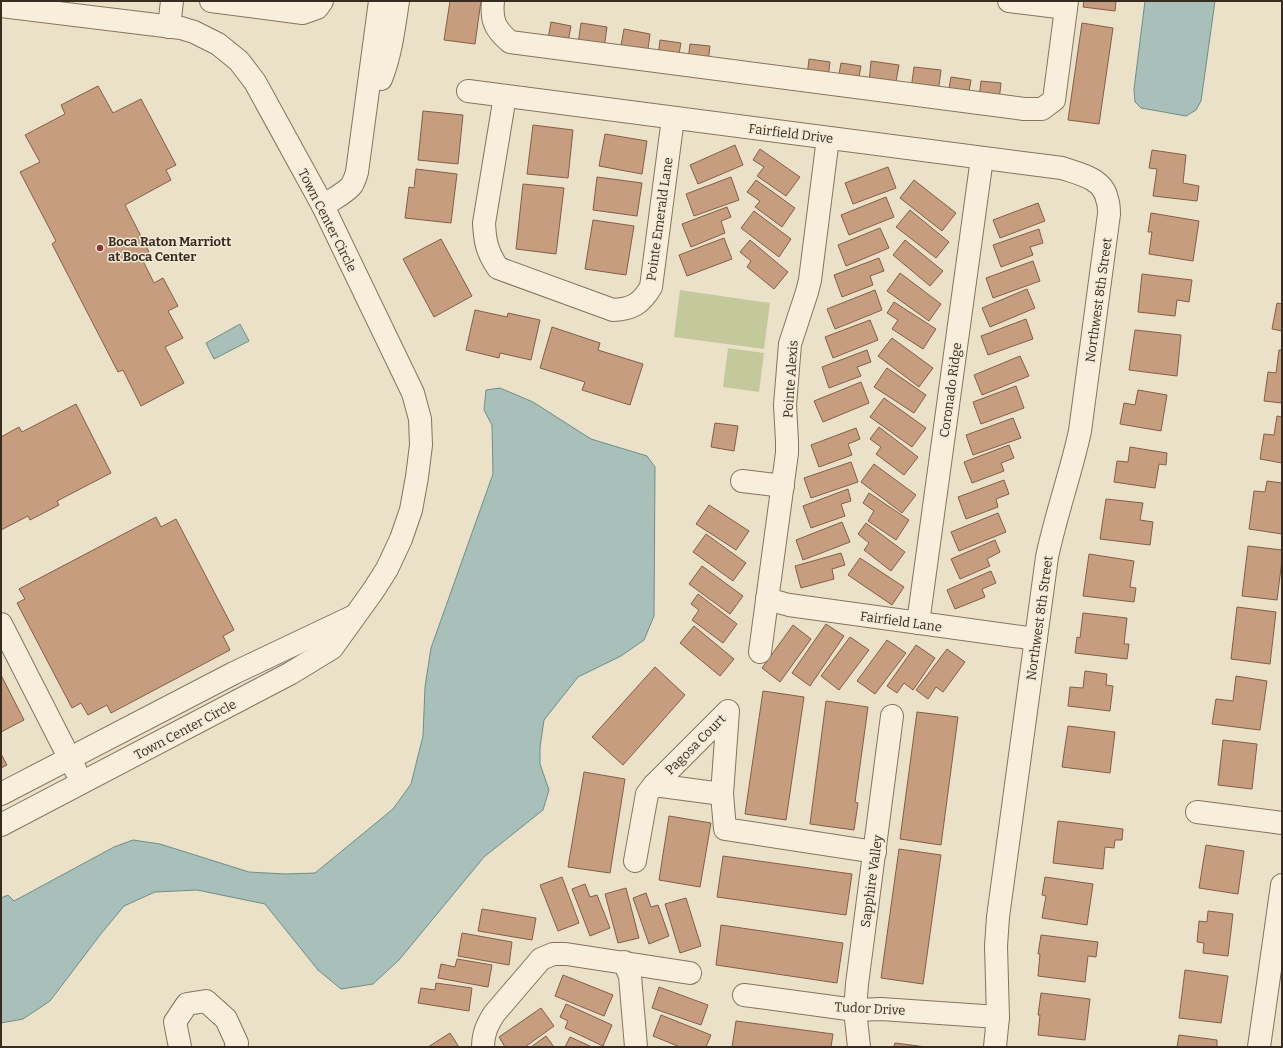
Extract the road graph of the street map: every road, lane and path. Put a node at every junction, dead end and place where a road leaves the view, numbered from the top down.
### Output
1 (172, 1) edge
2 (210, 1) edge
3 (322, 1) edge
4 (380, 1) edge
5 (398, 1) edge
6 (493, 1) edge
7 (1009, 1) edge
8 (1067, 5) edge
9 (1, 6) edge
10 (169, 27) junction
11 (468, 91) dead end
12 (368, 92) junction
13 (505, 96) junction
14 (673, 118) junction
15 (828, 138) junction
16 (982, 158) junction
17 (1105, 193) joint
18 (323, 206) junction
19 (742, 481) dead end
20 (783, 486) junction
21 (767, 599) junction
22 (355, 616) junction
23 (918, 623) junction
24 (1, 624) edge
25 (1036, 639) junction
26 (760, 652) dead end
27 (892, 716) dead end
28 (70, 758) junction
29 (82, 782) junction
30 (654, 785) junction
31 (1, 794) edge
32 (722, 794) junction
33 (1197, 812) dead end
34 (1282, 823) edge
35 (1, 825) edge
36 (875, 852) junction
37 (635, 861) dead end
38 (1282, 885) edge
39 (624, 962) junction
40 (690, 973) dead end
41 (744, 995) dead end
42 (855, 1010) junction
43 (998, 1016) junction
44 (178, 1046) edge
45 (236, 1047) edge
46 (483, 1047) edge
47 (636, 1047) edge
48 (859, 1047) edge
49 (995, 1047) edge
50 (1259, 1047) edge

1 - 10 street
2 - 3 street
4 - 12 street
5 - 12 street
6 - 8 street
7 - 8 street
9 - 10 street, Town Center Circle
10 - 18 street, Town Center Circle
11 - 13 street, Fairfield Drive
12 - 18 street
13 - 14 street, Fairfield Drive
13 - 14 street, Pointe Emerald Lane
14 - 15 street, Fairfield Drive
15 - 16 street, Fairfield Drive
15 - 20 street, Pointe Alexis
16 - 17 street, Fairfield Drive
16 - 23 street, Coronado Ridge
17 - 25 street, Northwest 8th Street
18 - 22 street, Town Center Circle
19 - 20 street
20 - 21 street, Pointe Alexis
21 - 23 street, Fairfield Lane
21 - 26 street, Pointe Alexis
22 - 28 street, Town Center Circle
22 - 29 street, Town Center Circle
23 - 25 street, Fairfield Lane
24 - 28 street
25 - 43 street, Northwest 8th Street
27 - 36 street, Sapphire Valley
28 - 29 street
28 - 31 street, Town Center Circle
29 - 35 street, Town Center Circle
30 - 32 street, Pagosa Court
30 - 32 street, Pagosa Court
30 - 37 street, Pagosa Court
32 - 36 street, Pagosa Court
33 - 34 street
36 - 42 street, Sapphire Valley
38 - 50 street
39 - 40 street
39 - 46 street
39 - 47 street
41 - 42 street, Tudor Drive
42 - 43 street, Tudor Drive
42 - 48 street, Sapphire Valley
43 - 49 street, Northwest 8th Street
44 - 45 street

